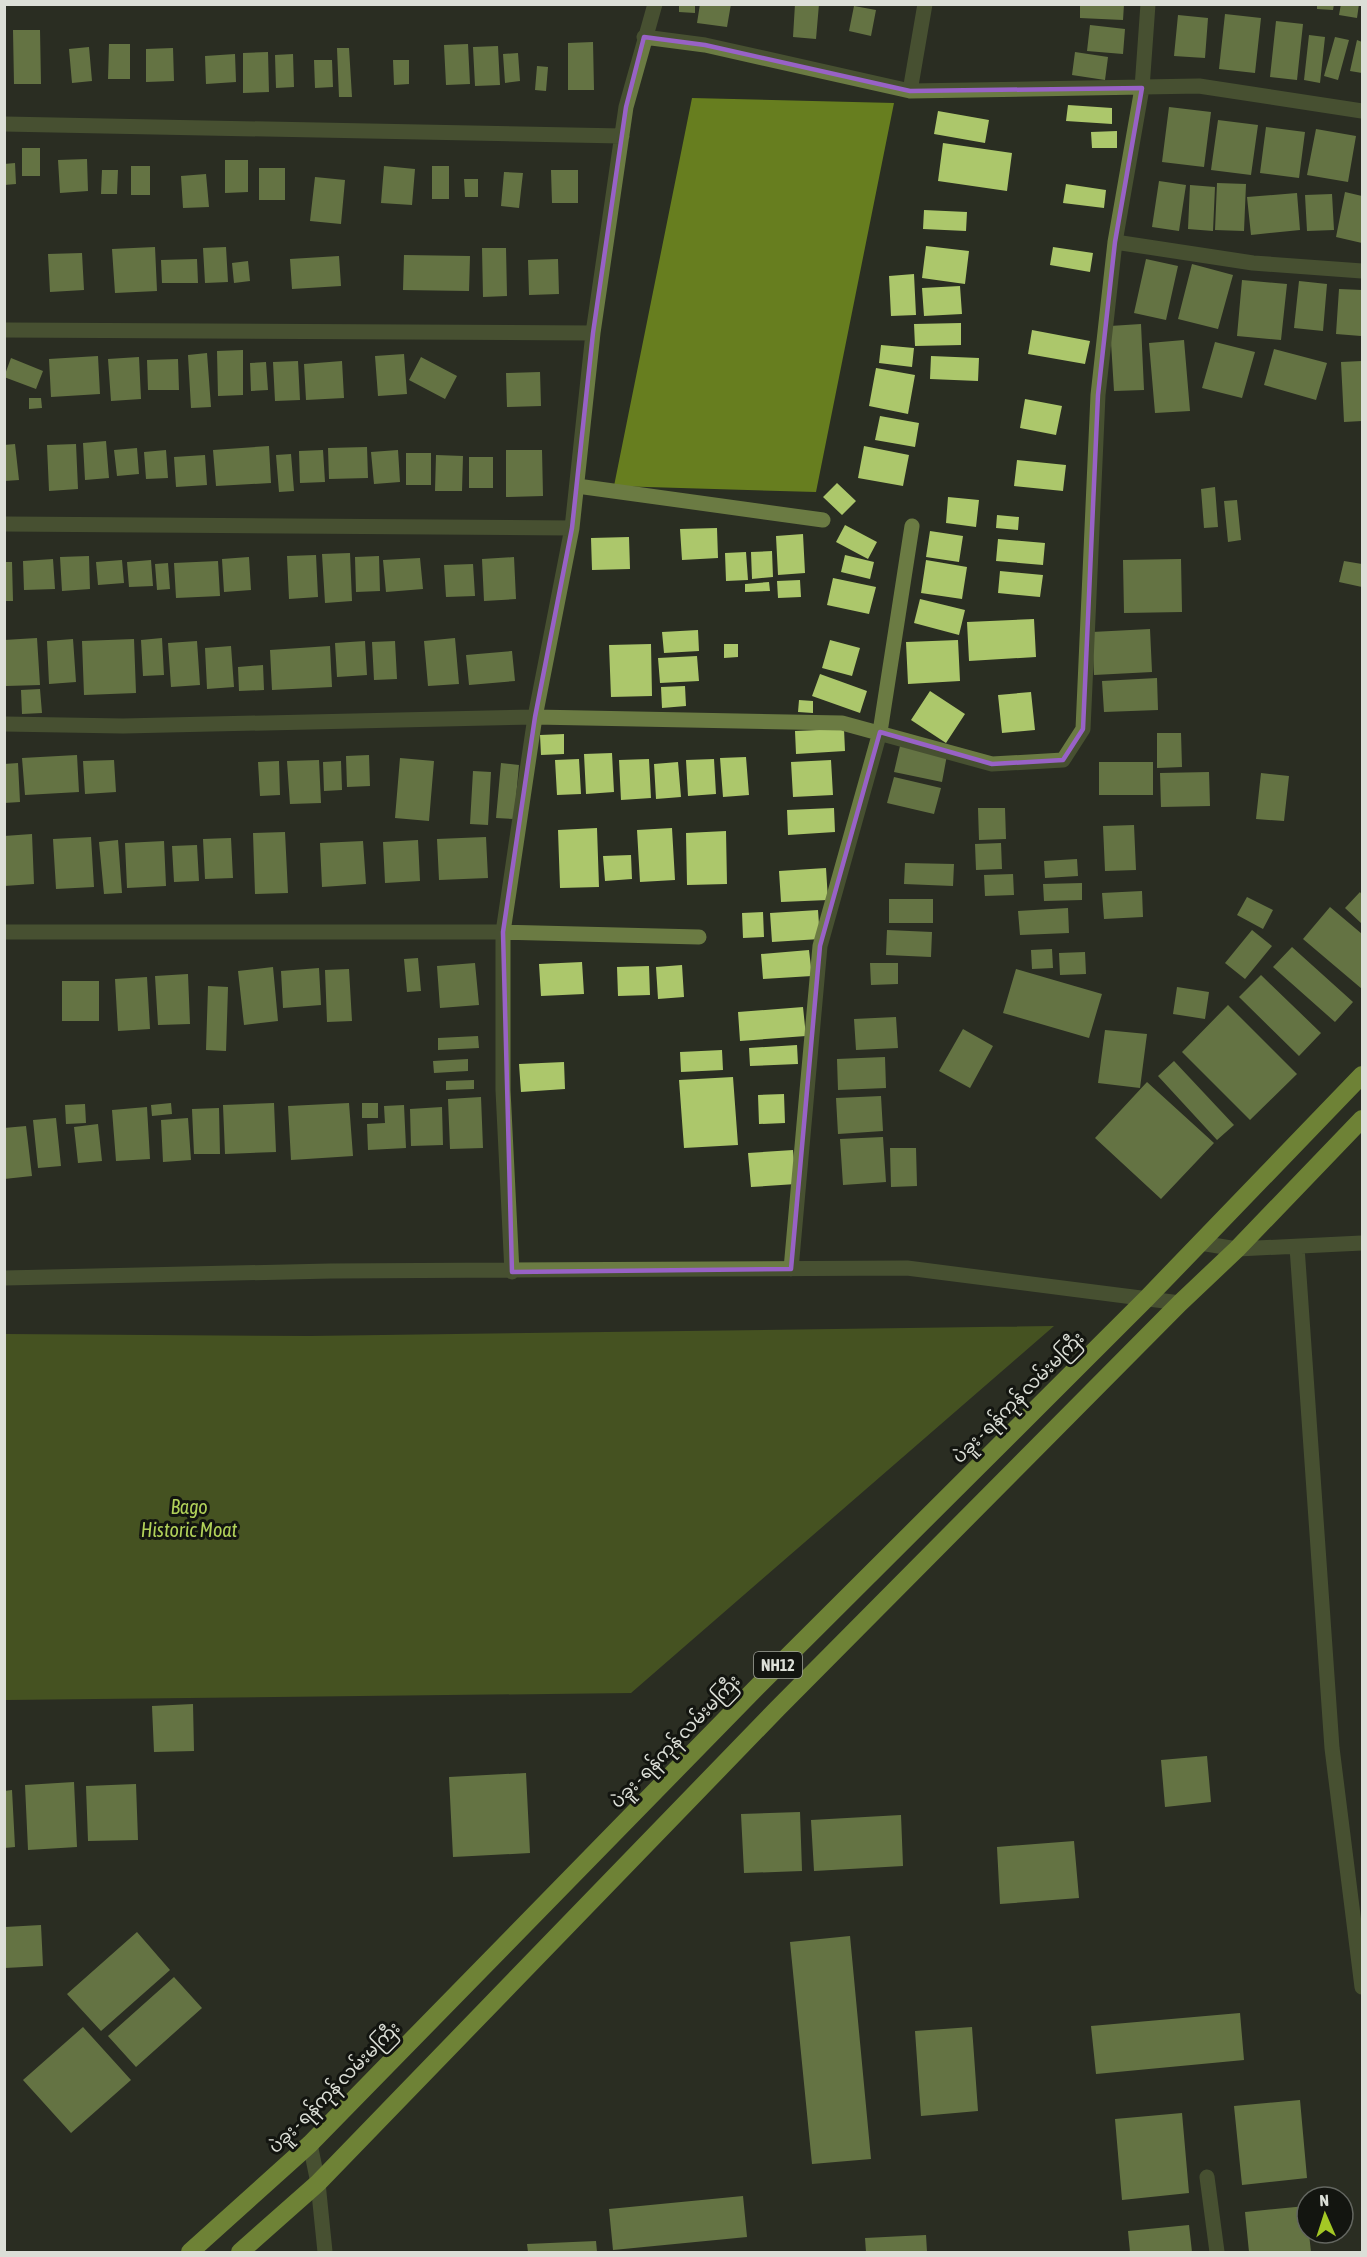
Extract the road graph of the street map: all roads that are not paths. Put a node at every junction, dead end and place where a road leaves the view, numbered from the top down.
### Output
1 (655, 4) edge
2 (925, 4) edge
3 (1148, 4) edge
4 (644, 37) junction
5 (1142, 88) junction
6 (910, 91) junction
7 (1362, 111) edge
8 (4, 124) edge
9 (622, 136) junction
10 (1115, 242) junction
11 (1362, 271) edge
12 (4, 330) edge
13 (592, 333) junction
14 (577, 486) junction
15 (823, 520) dead end
16 (4, 524) edge
17 (912, 526) dead end
18 (572, 528) junction
19 (535, 717) junction
20 (4, 724) edge
21 (880, 732) junction
22 (4, 932) edge
23 (503, 932) junction
24 (699, 937) dead end
25 (1362, 1075) edge
26 (1362, 1119) edge
27 (1362, 1243) edge
28 (1200, 1244) junction
29 (1297, 1247) junction
30 (1237, 1250) junction
31 (791, 1269) junction
32 (512, 1272) junction
33 (4, 1278) edge
34 (1147, 1298) junction
35 (1180, 1303) junction
36 (1357, 1889) edge
37 (1362, 1987) edge
38 (310, 2144) junction
39 (1206, 2176) dead end
40 (318, 2183) junction
41 (190, 2253) edge
42 (240, 2253) edge
43 (325, 2253) edge
44 (1217, 2253) edge

1 - 4 street
2 - 6 street
3 - 5 street
4 - 6 street
4 - 9 street
5 - 6 street
5 - 7 street
5 - 10 street
8 - 9 street
9 - 13 street
10 - 11 street
10 - 21 street
12 - 13 street
13 - 14 street
14 - 15 street
14 - 18 street
16 - 18 street
17 - 21 street
18 - 19 street
19 - 20 street
19 - 21 street
19 - 23 street
21 - 31 street
22 - 23 street
23 - 24 street
23 - 32 street
25 - 28 highway, ပဲခူး - ရန်ကုန် လမ်းမကြီး / NH12
26 - 30 highway, NH12
27 - 29 street
28 - 30 street
28 - 34 highway, ပဲခူး - ရန်ကုန် လမ်းမကြီး / NH12
29 - 30 street
29 - 36 street
30 - 35 highway, NH12
31 - 32 street
31 - 34 street
32 - 33 street
34 - 35 street
34 - 38 highway, ပဲခူး - ရန်ကုန် လမ်းမကြီး / NH12
35 - 40 highway, NH12
36 - 37 street
38 - 40 street
38 - 41 highway, ပဲခူး - ရန်ကုန် လမ်းမကြီး / NH12
39 - 44 street
40 - 42 highway, NH12
40 - 43 street

